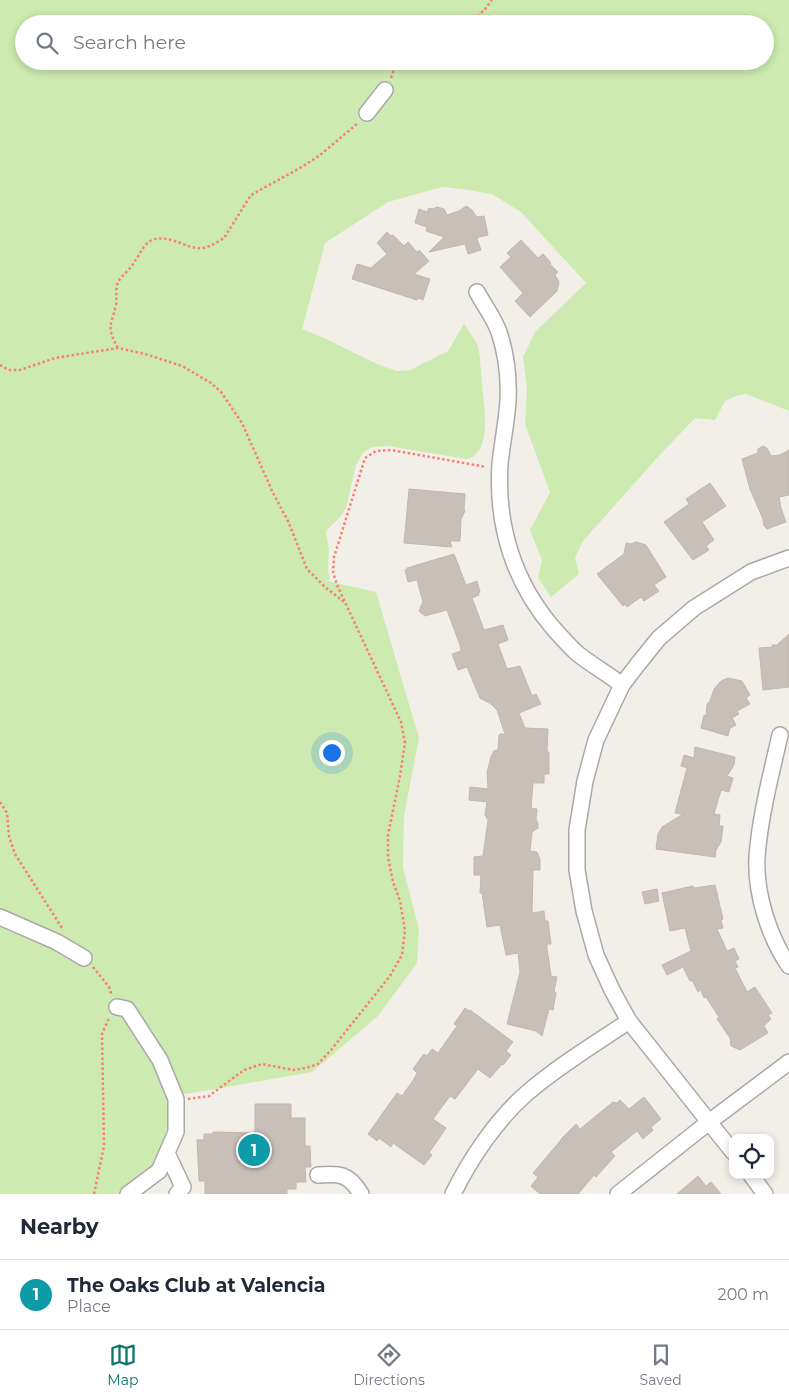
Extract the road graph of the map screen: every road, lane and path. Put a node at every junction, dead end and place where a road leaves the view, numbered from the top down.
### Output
1 (492, 0) edge
2 (479, 15) edge
3 (395, 70) edge
4 (385, 90) joint
5 (367, 113) joint
6 (477, 292) dead end
7 (118, 348) junction
8 (0, 365) edge
9 (500, 470) junction
10 (789, 558) edge
11 (346, 603) junction
12 (622, 685) junction
13 (780, 735) dead end
14 (0, 802) edge
15 (0, 917) edge
16 (63, 930) dead end
17 (84, 958) joint
18 (789, 966) edge
19 (117, 1006) junction
20 (629, 1021) junction
21 (789, 1062) edge
22 (176, 1099) junction
23 (709, 1122) junction
24 (729, 1147) edge
25 (167, 1153) junction
26 (318, 1175) dead end
27 (754, 1179) edge
28 (94, 1194) edge
29 (128, 1194) edge
30 (177, 1194) edge
31 (361, 1194) edge
32 (453, 1194) edge
33 (618, 1194) edge
34 (765, 1194) edge

1 - 2 path
3 - 4 path
4 - 5 street
5 - 7 path
6 - 9 street
7 - 8 path
7 - 11 path
9 - 11 path
9 - 12 street
10 - 12 street
11 - 22 path
12 - 20 street
13 - 18 street
14 - 16 path
15 - 17 street
17 - 19 path
19 - 22 street
19 - 28 path
20 - 23 street
20 - 32 street
21 - 23 street
22 - 25 street
23 - 24 street
23 - 33 street
25 - 29 street
25 - 30 street
26 - 31 street
27 - 34 street

